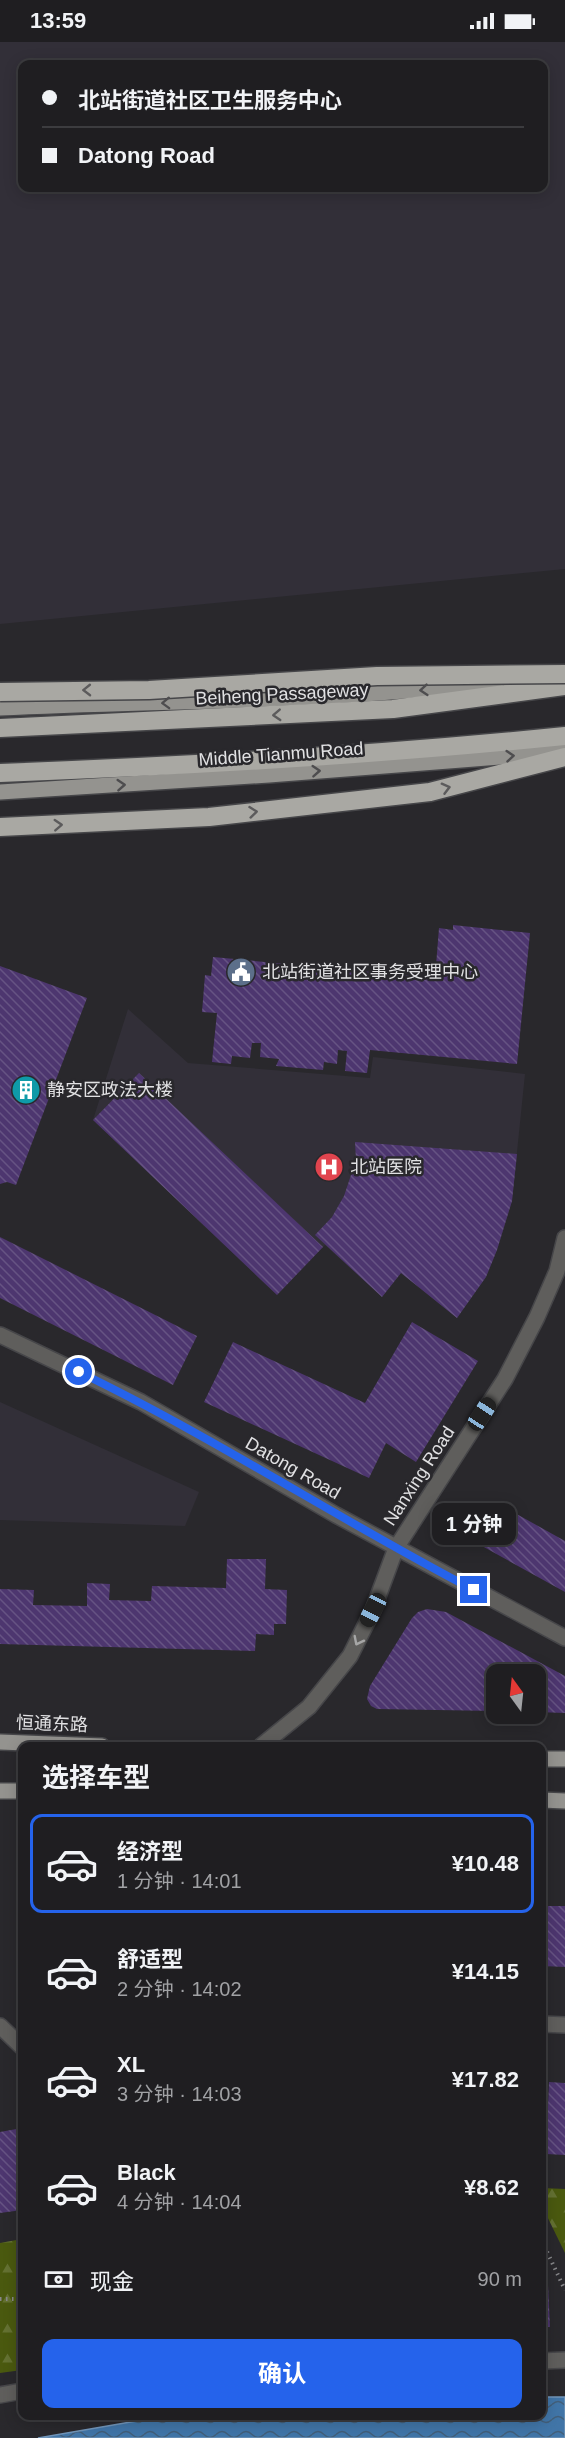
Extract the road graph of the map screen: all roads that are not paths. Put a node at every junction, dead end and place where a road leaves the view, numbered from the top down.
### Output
1 (565, 673) edge
2 (565, 686) edge
3 (0, 692) edge
4 (0, 708) edge
5 (0, 728) edge
6 (565, 736) edge
7 (565, 751) edge
8 (565, 757) edge
9 (0, 773) edge
10 (0, 792) edge
11 (0, 827) edge
12 (565, 1238) edge
13 (0, 1335) edge
14 (396, 1548) junction
15 (565, 1638) edge
16 (0, 1742) edge
17 (266, 1742) edge
18 (18, 1743) edge
19 (546, 1758) edge
20 (565, 1759) edge
21 (0, 1791) edge
22 (18, 1791) edge
23 (546, 1800) edge
24 (565, 1801) edge
25 (0, 1802) edge
26 (546, 2024) edge
27 (565, 2025) edge
28 (0, 2026) edge
29 (18, 2043) edge
30 (565, 2360) edge
31 (546, 2361) edge
32 (18, 2392) edge
33 (0, 2395) edge

1 -> 3 highway, bridge
1 -> 4 main road
2 -> 5 highway, Beiheng Passageway
6 - 9 highway
10 -> 7 main road, Middle Tianmu Road
11 -> 8 highway
12 - 14 street, Nanxing Road
13 - 14 street, Datong Road
14 - 15 street, Datong Road
14 -> 17 street, Nanxing Road
16 - 18 main road, 恒通东路
19 - 20 main road
21 - 22 main road
21 - 25 street
23 - 24 main road
26 - 27 street
28 - 29 street
30 - 31 street
32 - 33 street

